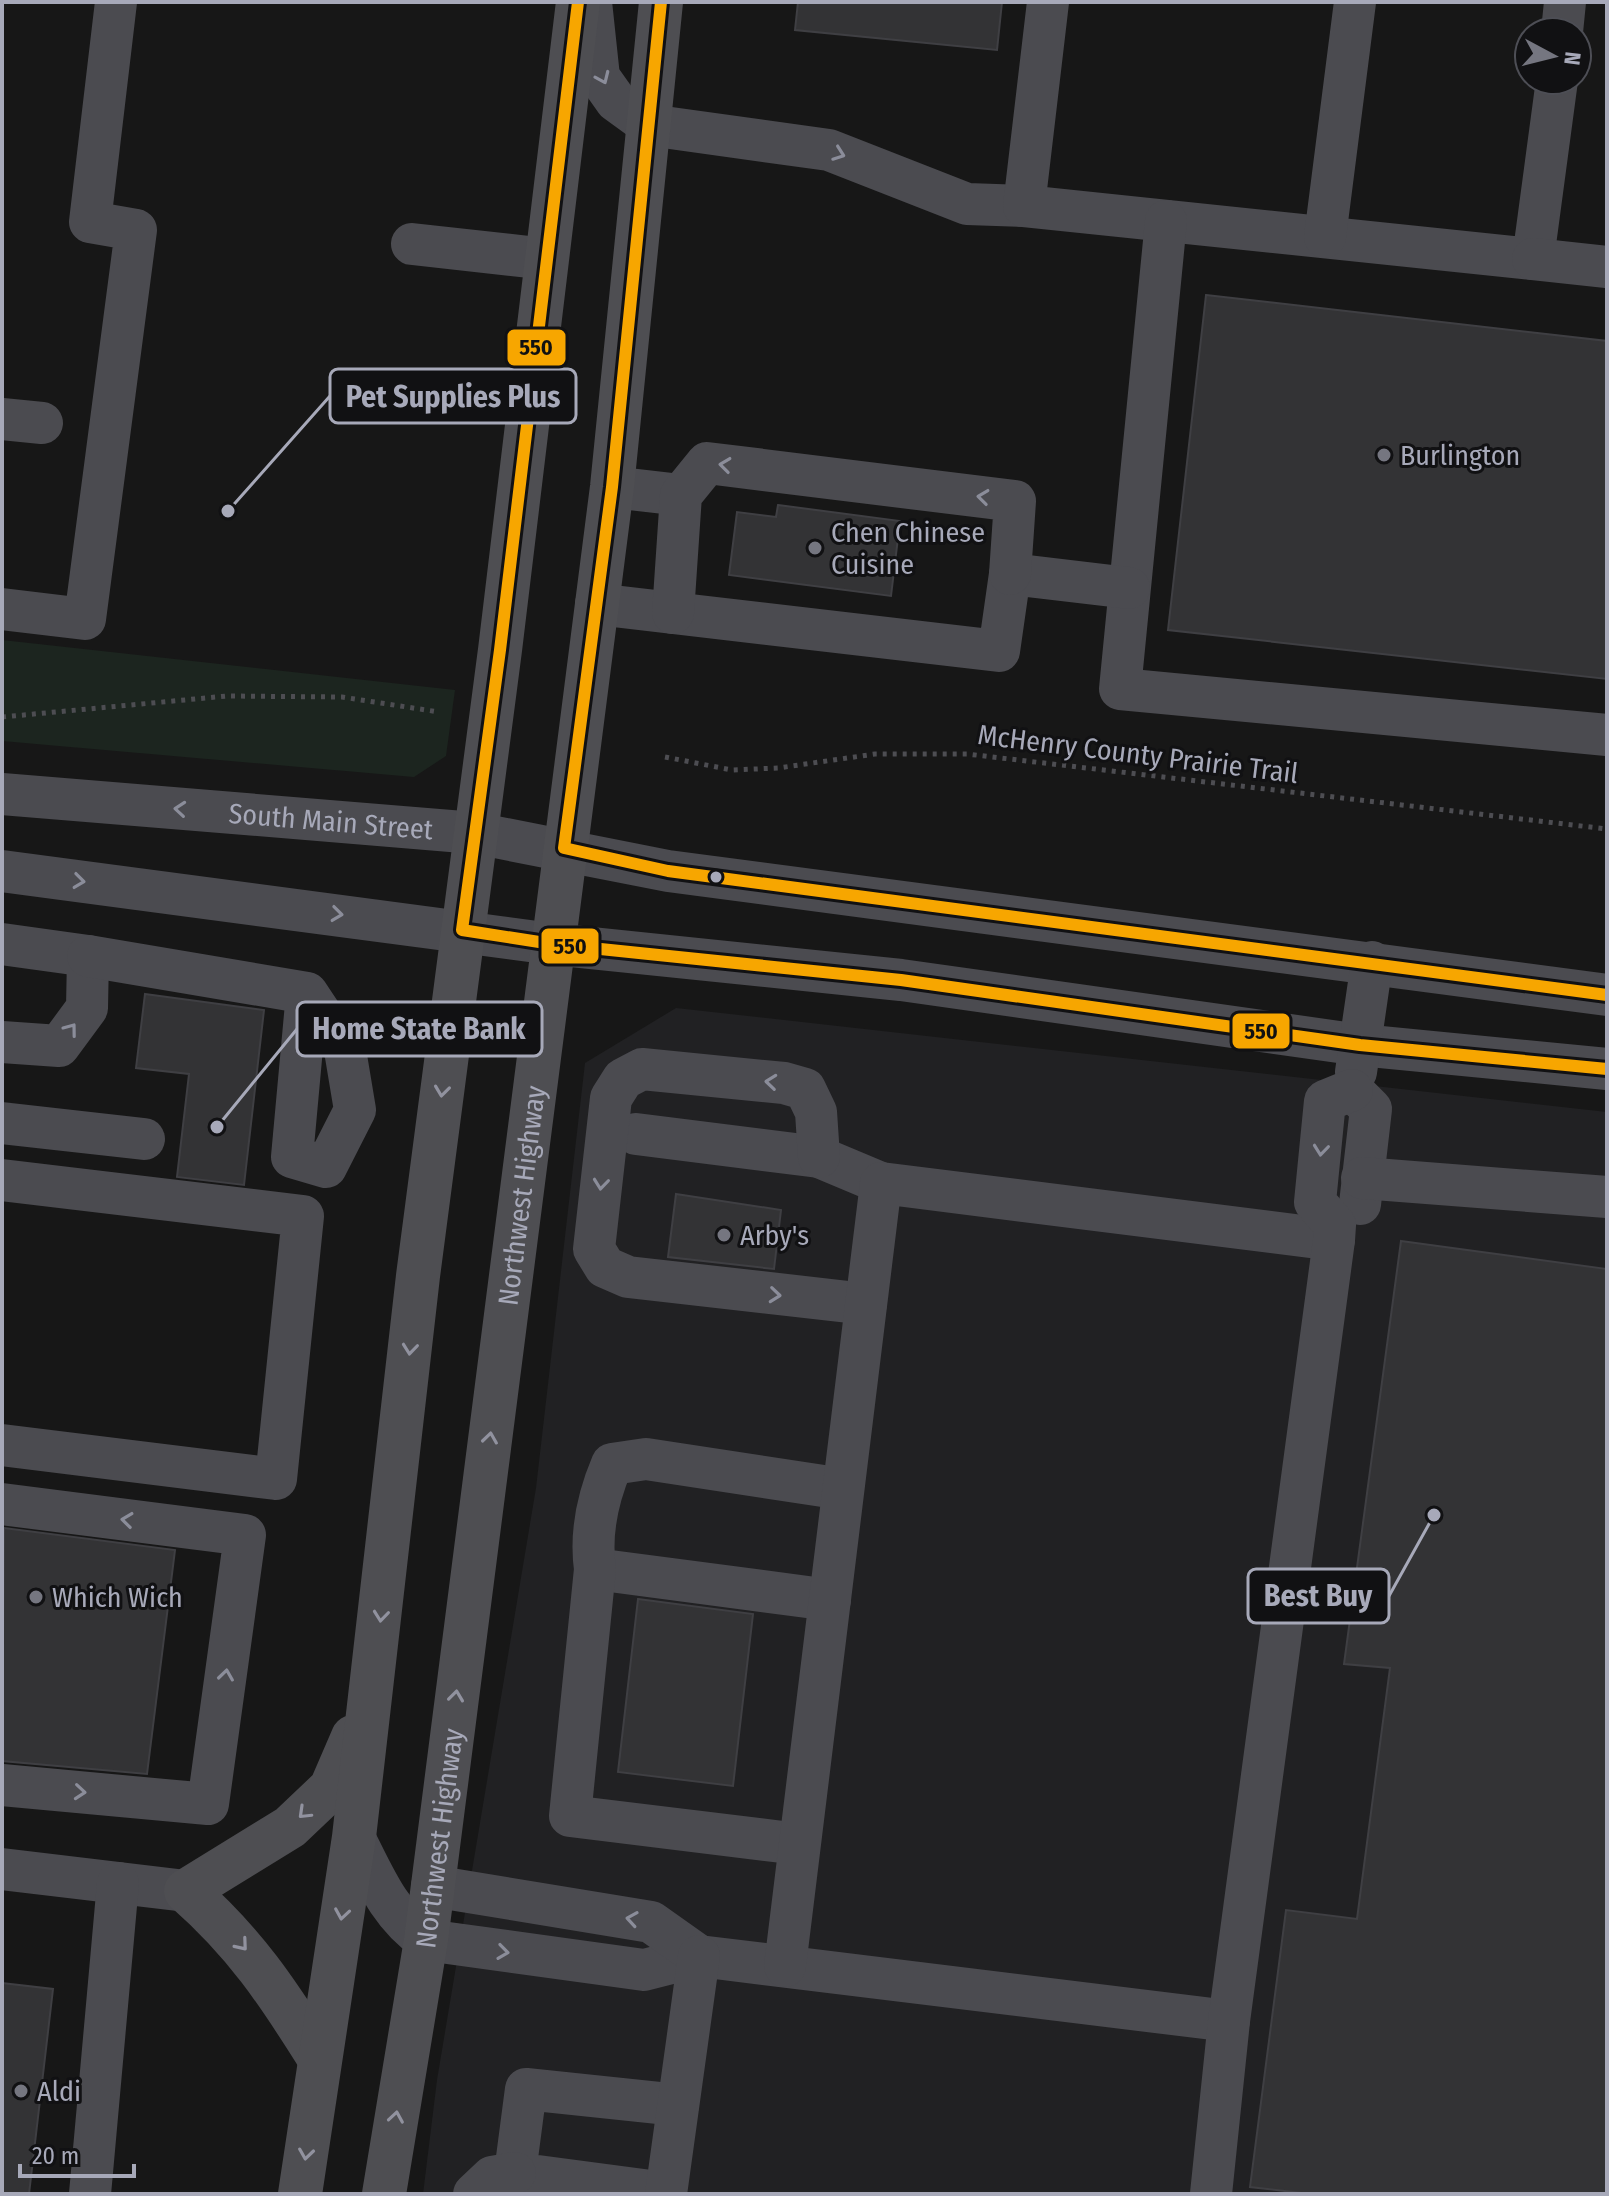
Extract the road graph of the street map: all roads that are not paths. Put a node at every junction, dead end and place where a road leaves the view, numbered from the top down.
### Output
1 (116, 2) edge
2 (578, 2) edge
3 (591, 2) edge
4 (661, 2) edge
5 (1048, 2) edge
6 (1355, 2) edge
7 (1555, 96) edge
8 (649, 125) junction
9 (1024, 206) junction
10 (1166, 221) junction
11 (1325, 237) junction
12 (412, 244) dead end
13 (547, 259) junction
14 (1533, 259) junction
15 (1607, 267) edge
16 (612, 487) junction
17 (681, 495) junction
18 (1010, 574) junction
19 (1129, 588) junction
20 (596, 604) junction
21 (2, 609) edge
22 (673, 613) junction
23 (1607, 735) edge
24 (2, 794) edge
25 (475, 833) junction
26 (564, 848) junction
27 (2, 871) edge
28 (462, 930) junction
29 (2, 944) edge
30 (552, 944) junction
31 (88, 956) junction
32 (1372, 962) junction
33 (307, 993) dead end
34 (1607, 995) edge
35 (2, 1042) edge
36 (1360, 1045) junction
37 (1607, 1069) edge
38 (1352, 1090) junction
39 (2, 1123) edge
40 (636, 1134) dead end
41 (144, 1139) dead end
42 (819, 1157) junction
43 (1362, 1178) junction
44 (2, 1180) edge
45 (881, 1183) junction
46 (1607, 1197) edge
47 (1335, 1232) junction
48 (866, 1304) junction
49 (2, 1445) edge
50 (843, 1489) junction
51 (2, 1504) edge
52 (595, 1569) junction
53 (830, 1600) junction
54 (370, 1699) junction
55 (2, 1785) edge
56 (354, 1837) junction
57 (799, 1844) junction
58 (2, 1869) edge
59 (118, 1883) junction
60 (432, 1886) junction
61 (186, 1891) junction
62 (426, 1940) junction
63 (699, 1956) junction
64 (785, 1966) junction
65 (1229, 2021) junction
66 (319, 2058) junction
67 (678, 2105) junction
68 (515, 2173) junction
69 (90, 2194) edge
70 (300, 2194) edge
71 (384, 2194) edge
72 (474, 2194) edge
73 (666, 2194) edge
74 (1211, 2194) edge

1 - 21 street
2 - 13 main road
3 -> 8 street
4 - 8 main road, Northwest Highway
5 - 9 street
6 - 11 street
7 - 14 street
8 -> 9 street
8 - 16 main road, Northwest Highway
9 - 10 street
10 - 11 street
10 - 19 street
11 - 14 street
12 - 13 street
13 - 25 main road
14 - 15 street
16 - 17 street
16 - 20 main road, Northwest Highway
18 -> 17 street
17 - 22 street
18 - 19 street
18 - 22 street
19 - 23 street
20 - 22 street
20 - 26 main road, Northwest Highway
25 -> 24 street, South Main Street
25 - 26 street, South Main Street
25 - 28 main road
26 - 30 main road, Northwest Highway
26 - 32 street, South Main Street
27 -> 28 street
28 - 30 street
28 -> 54 main road
29 - 31 street
30 - 36 street
60 -> 30 main road, Northwest Highway
31 - 33 street
35 -> 31 street
32 - 34 street, South Main Street
32 - 36 street
36 - 37 street
36 - 38 street
38 - 43 street
38 -> 47 street
39 - 41 street
40 - 42 street
42 - 45 street
42 -> 48 street
43 - 46 street
43 - 47 street
44 - 49 street
45 - 47 street
45 - 48 street
47 - 65 street
48 - 50 street
50 - 52 street
50 - 53 street
55 -> 51 street
52 - 53 street
52 - 57 street
53 - 57 street
54 - 56 main road
54 -> 61 main road
56 - 62 street
56 -> 66 main road
57 - 64 street
58 - 59 street
59 - 61 street
59 - 69 street
60 - 62 main road, Northwest Highway
63 -> 60 street
61 -> 66 main road
62 -> 63 street
71 -> 62 main road, Northwest Highway
63 - 64 street
63 - 67 street
64 - 65 street
65 - 74 street
66 -> 70 main road
67 - 68 street
67 - 73 street
68 - 72 street
68 - 73 street

